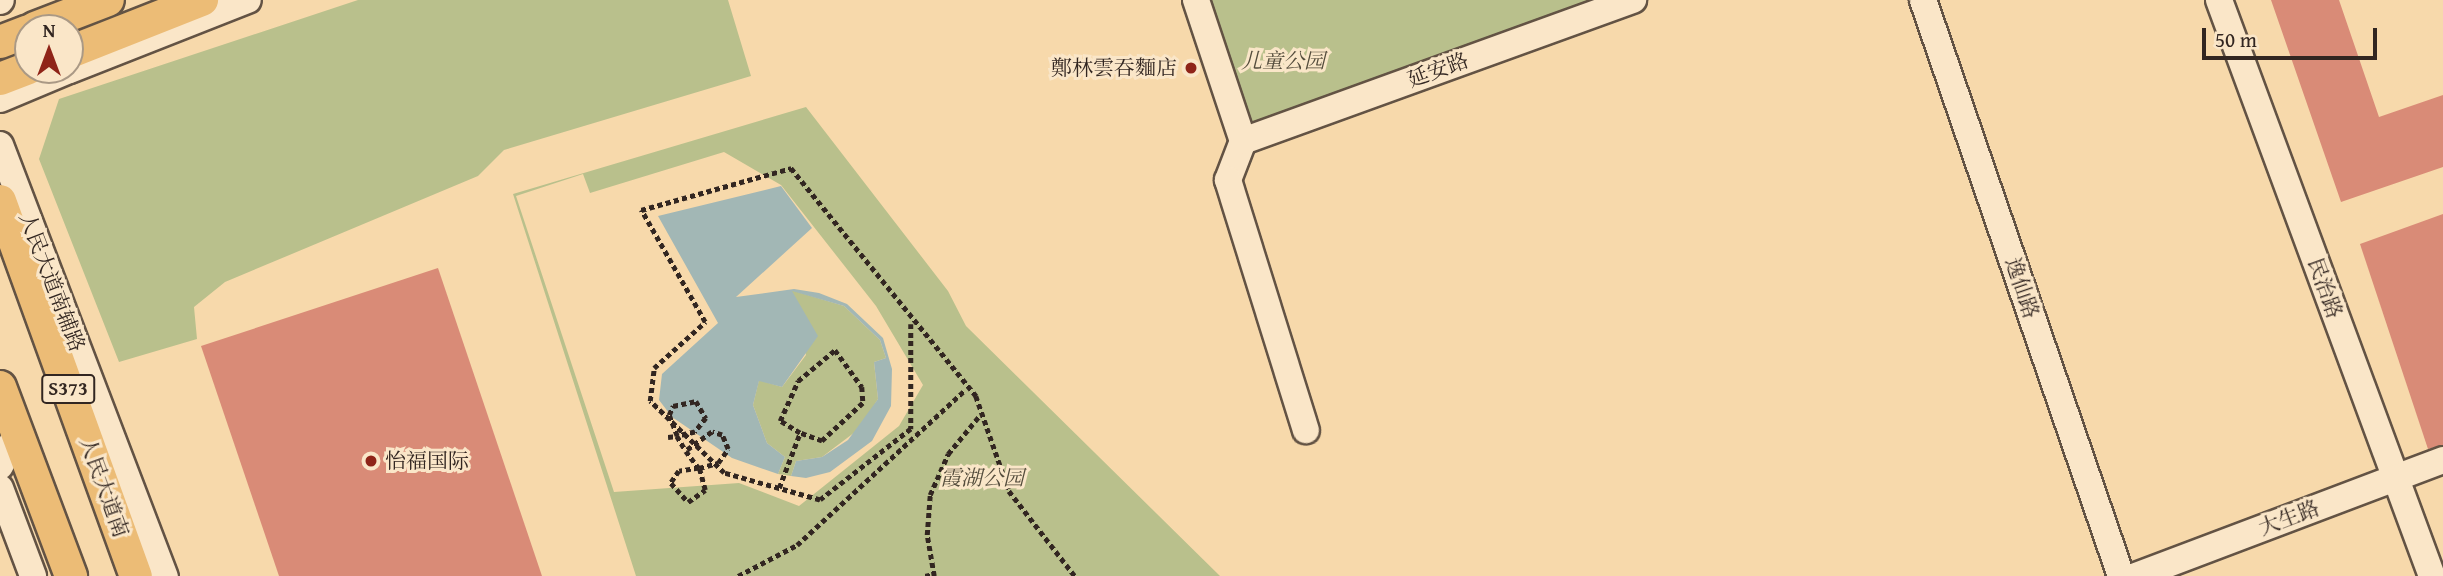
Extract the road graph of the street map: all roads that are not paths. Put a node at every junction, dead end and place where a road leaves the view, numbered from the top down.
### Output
1 (108, 0) edge
2 (202, 0) edge
3 (248, 0) edge
4 (1196, 0) edge
5 (1633, 0) edge
6 (1923, 0) edge
7 (2219, 0) edge
8 (72, 14) edge
9 (84, 46) edge
10 (84, 64) edge
11 (36, 84) edge
12 (0, 99) edge
13 (1244, 141) junction
14 (0, 145) edge
15 (0, 201) edge
16 (0, 387) edge
17 (1306, 430) dead end
18 (17, 433) junction
19 (2443, 460) edge
20 (0, 466) edge
21 (2395, 478) junction
22 (0, 488) edge
23 (33, 576) edge
24 (71, 576) edge
25 (136, 576) edge
26 (165, 576) edge
27 (2121, 576) edge
28 (2136, 576) edge
29 (2432, 576) edge

1 - 8 main road
2 - 9 main road
3 - 10 street
4 - 13 street
5 - 13 street, 延安路
6 - 27 street, 逸仙路
7 - 21 street, 民治路
11 - 12 street
13 - 17 street
14 - 26 street, 人民大道南辅路
15 - 25 main road, 人民大道南 / S373
16 - 18 main road, S373
18 - 20 street
18 - 24 main road, S373
19 - 21 street, 大生路
21 - 28 street, 大生路
21 - 29 street, 民治路
22 - 23 street

